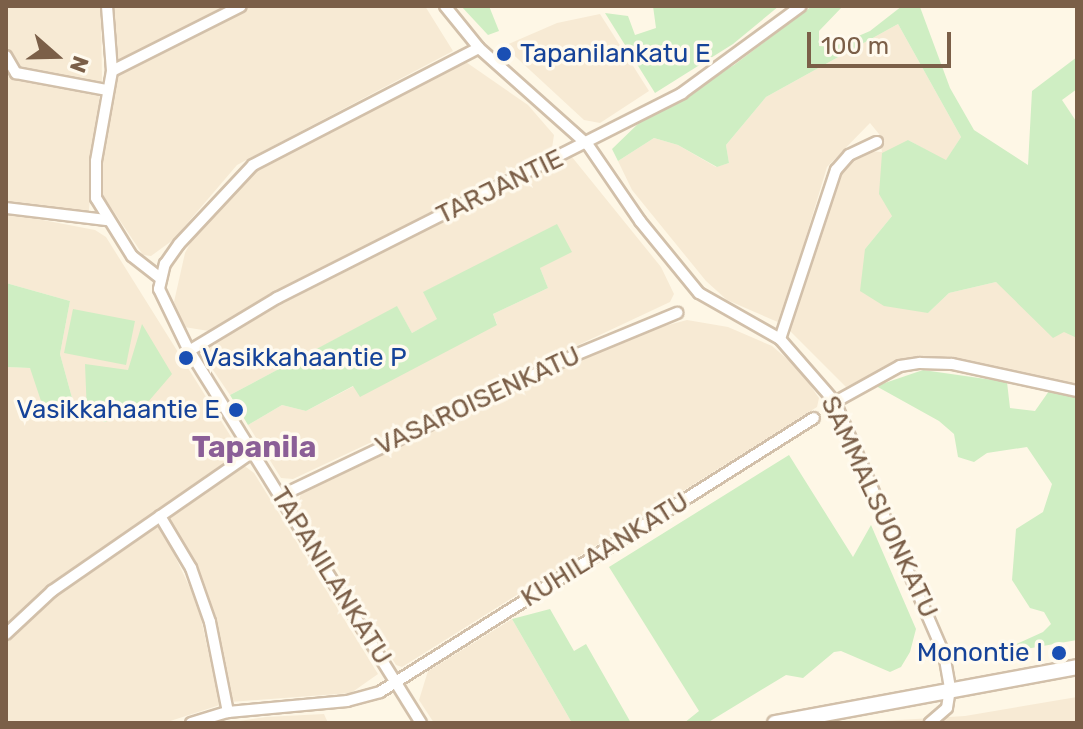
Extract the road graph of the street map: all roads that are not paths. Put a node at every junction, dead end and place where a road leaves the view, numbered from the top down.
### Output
1 (107, 6) edge
2 (241, 6) edge
3 (445, 6) edge
4 (801, 6) edge
5 (479, 48) junction
6 (6, 56) edge
7 (112, 71) junction
8 (107, 90) junction
9 (877, 142) dead end
10 (588, 145) junction
11 (6, 208) edge
12 (107, 220) junction
13 (161, 279) junction
14 (677, 313) dead end
15 (780, 339) junction
16 (189, 351) junction
17 (1077, 391) edge
18 (835, 402) junction
19 (814, 418) dead end
20 (253, 452) junction
21 (282, 495) junction
22 (160, 516) junction
23 (6, 634) edge
24 (1077, 667) edge
25 (397, 682) junction
26 (950, 689) junction
27 (228, 712) junction
28 (191, 723) edge
29 (421, 723) edge
30 (775, 723) edge
31 (930, 723) edge

1 - 7 street
2 - 7 street
3 - 5 street, SAMMALSUONKATU
4 - 10 street, TARJANTIE
5 - 10 street, SAMMALSUONKATU
5 - 13 street
6 - 8 street
7 - 8 street
8 - 12 street
9 - 15 street
10 - 15 street, SAMMALSUONKATU
10 - 16 street, TARJANTIE
11 - 12 street
12 - 13 street
13 - 16 street, TAPANILANKATU
14 - 21 street, VASAROISENKATU
15 - 18 street, SAMMALSUONKATU
16 - 20 street, TAPANILANKATU
17 - 18 street
18 - 26 street, SAMMALSUONKATU
19 - 25 street, KUHILAANKATU
20 - 21 street, TAPANILANKATU
20 - 22 street
21 - 25 street, TAPANILANKATU
22 - 23 street
22 - 27 street
24 - 26 main road
25 - 27 street, KUHILAANKATU
25 - 29 street, TAPANILANKATU
26 - 30 main road
26 - 31 street
27 - 28 street, KUHILAANKATU

